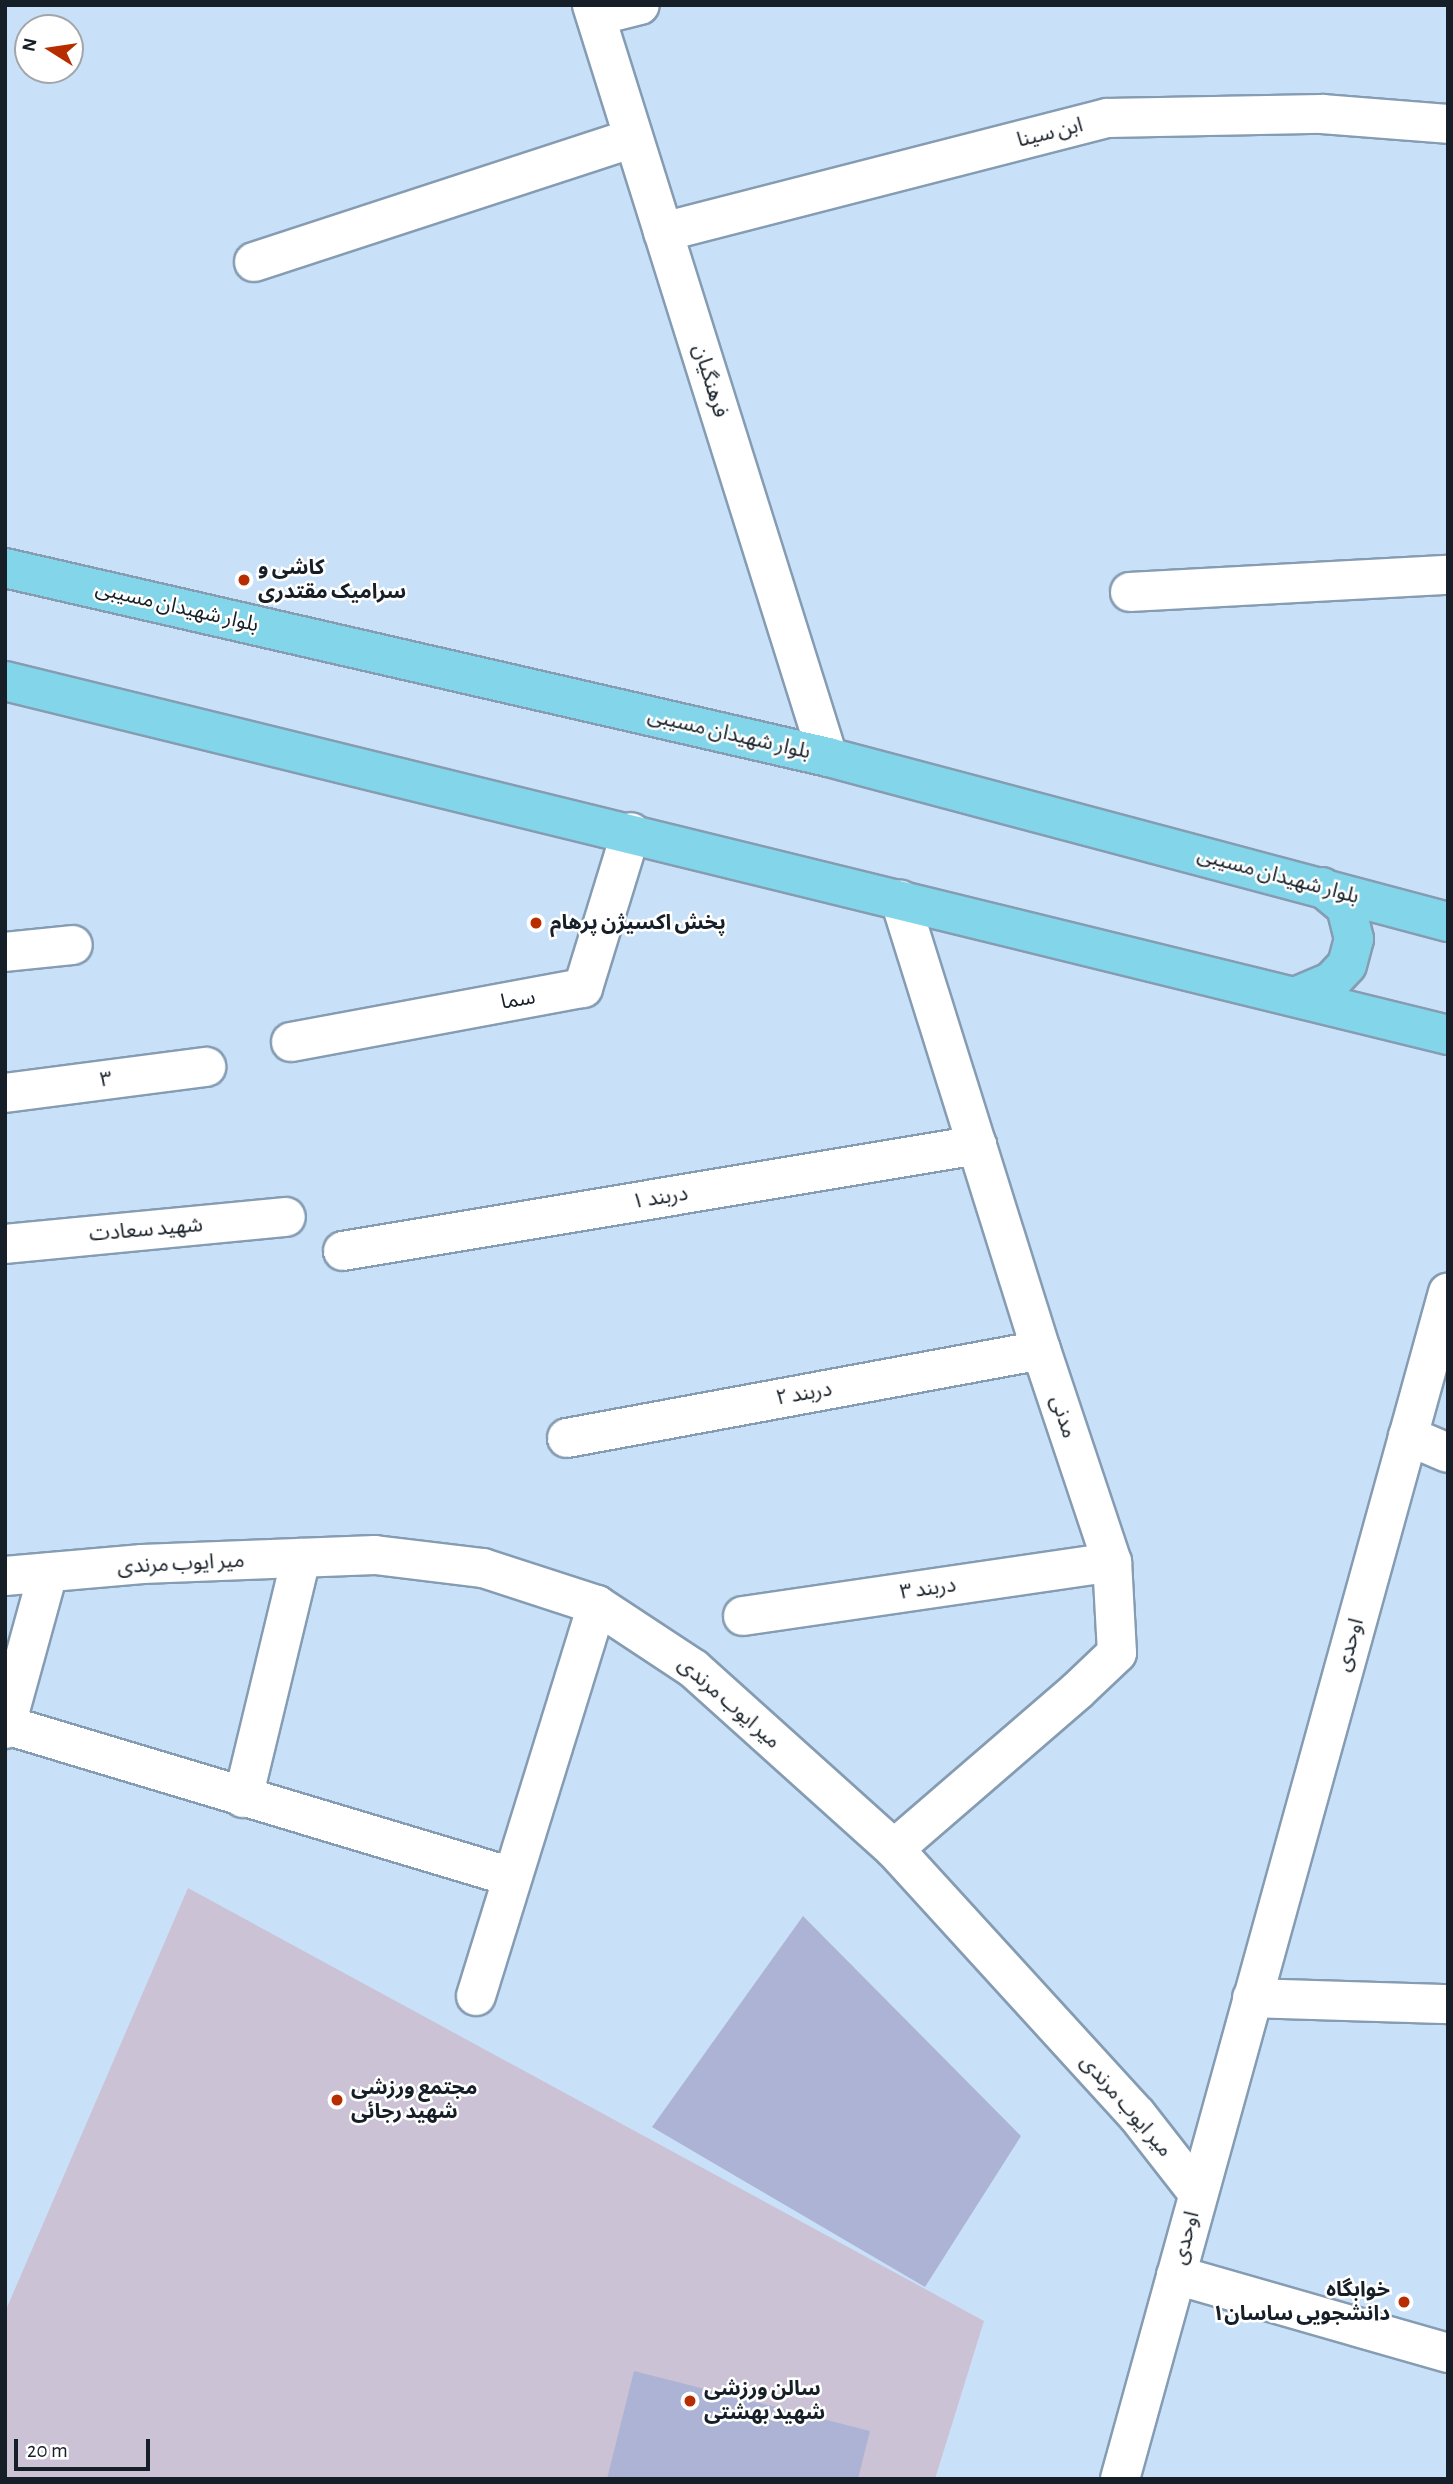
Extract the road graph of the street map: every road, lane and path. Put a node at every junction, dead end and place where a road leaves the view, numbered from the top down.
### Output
1 (640, 5) edge
2 (594, 11) edge
3 (1448, 124) edge
4 (634, 138) junction
5 (663, 232) junction
6 (254, 262) dead end
7 (5, 568) edge
8 (1448, 575) edge
9 (1130, 592) dead end
10 (5, 681) edge
11 (828, 757) junction
12 (631, 832) junction
13 (1322, 887) junction
14 (900, 900) junction
15 (1448, 922) edge
16 (73, 945) dead end
17 (5, 952) edge
18 (1295, 997) junction
19 (1448, 1035) edge
20 (291, 1042) dead end
21 (206, 1067) dead end
22 (5, 1093) edge
23 (977, 1145) junction
24 (286, 1217) dead end
25 (5, 1244) edge
26 (343, 1251) dead end
27 (1448, 1292) edge
28 (1041, 1350) junction
29 (1408, 1436) junction
30 (567, 1438) dead end
31 (1448, 1453) edge
32 (301, 1558) junction
33 (1112, 1562) junction
34 (48, 1573) junction
35 (5, 1576) edge
36 (597, 1605) junction
37 (743, 1616) dead end
38 (6, 1727) edge
39 (243, 1798) junction
40 (894, 1849) junction
41 (512, 1877) junction
42 (475, 1996) dead end
43 (1252, 1998) junction
44 (1448, 2004) edge
45 (1198, 2193) junction
46 (1176, 2275) junction
47 (1448, 2353) edge
48 (1120, 2479) edge

1 - 2 street
2 - 4 street, فرهنگیان
3 - 5 street, ابن سینا
4 - 5 street, فرهنگیان
4 - 6 street
5 - 11 street, فرهنگیان
7 - 11 main road, بلوار شهیدان مسیبی
8 - 9 street
10 - 12 main road
11 - 13 main road, بلوار شهیدان مسیبی
12 - 14 main road
12 - 20 street, سما
13 - 15 main road, بلوار شهیدان مسیبی
13 - 18 main road
14 - 18 main road
14 - 23 street, مدنی
16 - 17 street
18 - 19 main road
21 - 22 street, ۳
23 - 26 street, دربند ۱
23 - 28 street, مدنی
24 - 25 street, شهید سعادت
27 - 29 street, اوحدی
28 - 30 street, دربند ۲
28 - 33 street, مدنی
29 - 31 street
29 - 43 street, اوحدی
32 - 34 street, میر ایوب مرندی
32 - 36 street, میر ایوب مرندی
32 - 39 street
33 - 37 street, دربند ۳
33 - 40 street, مدنی
34 - 35 street, میر ایوب مرندی
34 - 38 street
36 - 40 street, میر ایوب مرندی
36 - 41 street
38 - 39 street
39 - 41 street
40 - 45 street, میر ایوب مرندی
41 - 42 street
43 - 44 street
43 - 45 street, اوحدی
45 - 46 street, اوحدی
46 - 47 street
46 - 48 street, اوحدی

